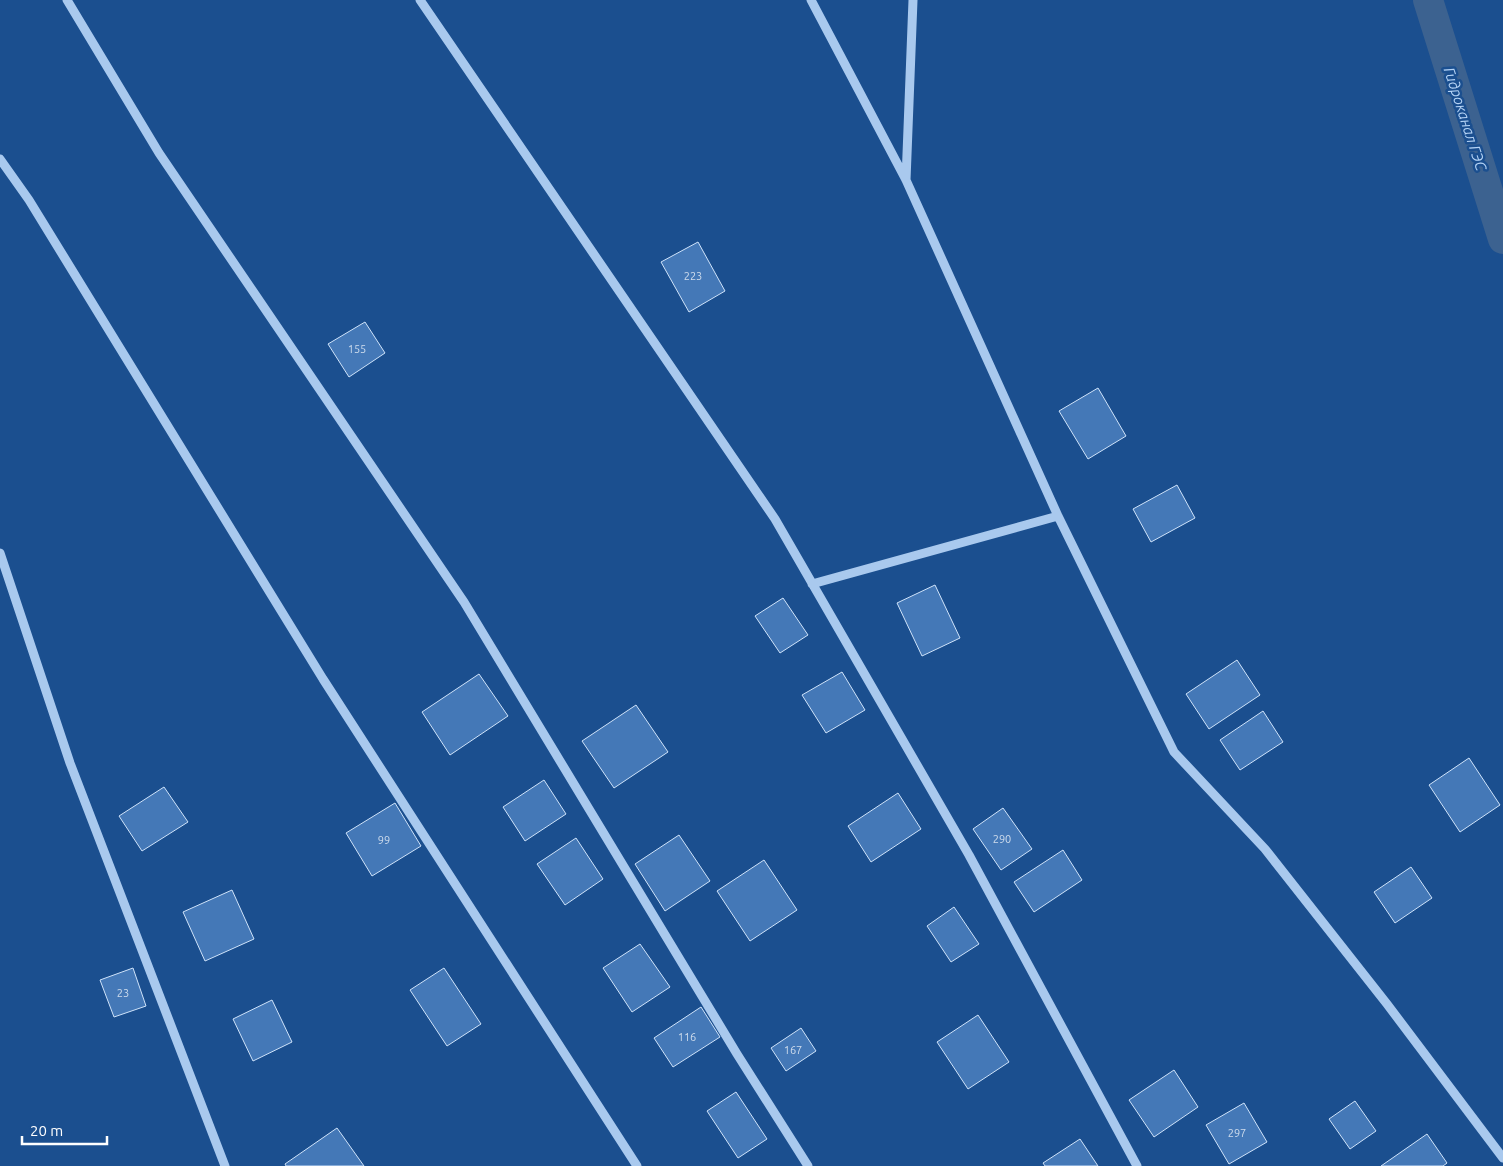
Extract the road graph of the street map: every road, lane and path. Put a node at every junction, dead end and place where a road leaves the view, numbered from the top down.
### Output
1 (67, 0) edge
2 (420, 0) edge
3 (811, 0) edge
4 (912, 0) edge
5 (0, 159) edge
6 (906, 180) junction
7 (1058, 516) junction
8 (0, 552) edge
9 (812, 584) junction
10 (1503, 1158) edge
11 (225, 1166) edge
12 (637, 1166) edge
13 (808, 1166) edge
14 (1137, 1166) edge

1 - 13 street
2 - 9 street
3 - 6 street
4 - 6 street
5 - 12 street
6 - 7 street
7 - 9 street
7 - 10 street
8 - 11 street
9 - 14 street

